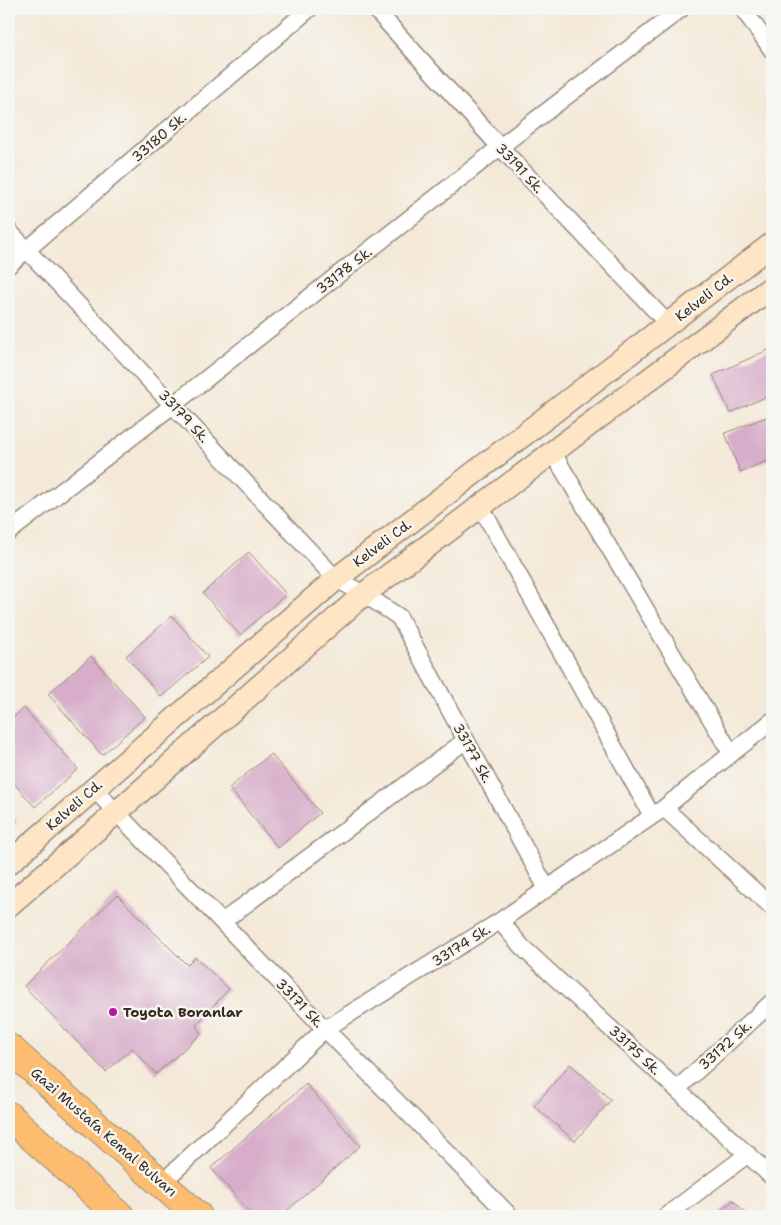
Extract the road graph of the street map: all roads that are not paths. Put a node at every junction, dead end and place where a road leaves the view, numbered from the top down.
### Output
1 (309, 9) edge
2 (374, 9) edge
3 (681, 9) edge
4 (743, 9) edge
5 (772, 50) edge
6 (500, 146) junction
7 (9, 231) edge
8 (772, 244) edge
9 (26, 251) junction
10 (9, 265) edge
11 (772, 287) edge
12 (669, 324) junction
13 (173, 405) junction
14 (553, 453) junction
15 (481, 507) junction
16 (9, 532) edge
17 (336, 578) junction
18 (364, 594) junction
19 (399, 617) joint
20 (772, 721) edge
21 (466, 740) junction
22 (731, 754) junction
23 (93, 788) junction
24 (117, 812) junction
25 (658, 812) junction
26 (9, 863) edge
27 (547, 889) junction
28 (9, 905) edge
29 (772, 907) edge
30 (500, 921) junction
31 (222, 922) junction
32 (772, 1002) edge
33 (325, 1029) junction
34 (9, 1048) edge
35 (677, 1089) junction
36 (9, 1116) edge
37 (748, 1154) junction
38 (772, 1177) edge
39 (162, 1184) junction
40 (120, 1216) edge
41 (198, 1216) edge
42 (510, 1216) edge
43 (666, 1216) edge

1 - 9 street, 33180 Sk.
2 - 6 street, 33191 Sk.
3 - 6 street, 33178 Sk.
4 - 5 street
6 - 12 street, 33191 Sk.
6 - 13 street, 33178 Sk.
7 - 9 street, 33179 Sk.
8 - 12 street, Kelveli Cd.
9 - 10 street, 33180 Sk.
9 - 13 street, 33179 Sk.
11 - 14 street
12 - 17 street, Kelveli Cd.
13 - 16 street, 33178 Sk.
13 - 17 street, 33179 Sk.
14 - 15 street
14 - 22 street
15 - 18 street
15 - 25 street
17 - 18 street, 33179 Sk.
17 - 23 street, Kelveli Cd.
18 - 19 street, 33179 Sk.
18 - 24 street
19 - 21 street, 33177 Sk.
20 - 22 street, 33174 Sk.
21 - 27 street, 33177 Sk.
21 - 31 street
22 - 25 street, 33174 Sk.
23 - 24 street, 33171 Sk.
23 - 26 street, Kelveli Cd.
24 - 28 street
24 - 31 street, 33171 Sk.
25 - 27 street, 33174 Sk.
25 - 29 street
27 - 30 street, 33174 Sk.
30 - 33 street, 33174 Sk.
30 - 35 street, 33175 Sk.
31 - 33 street, 33171 Sk.
32 - 35 street, 33172 Sk.
33 - 39 street, 33174 Sk.
33 - 42 street, 33171 Sk.
34 - 39 highway, Gazi Mustafa Kemal Bulvarı
35 - 37 street, 33175 Sk.
36 - 40 highway
37 - 38 street, 33175 Sk.
37 - 43 street
39 - 41 highway, Gazi Mustafa Kemal Bulvarı

